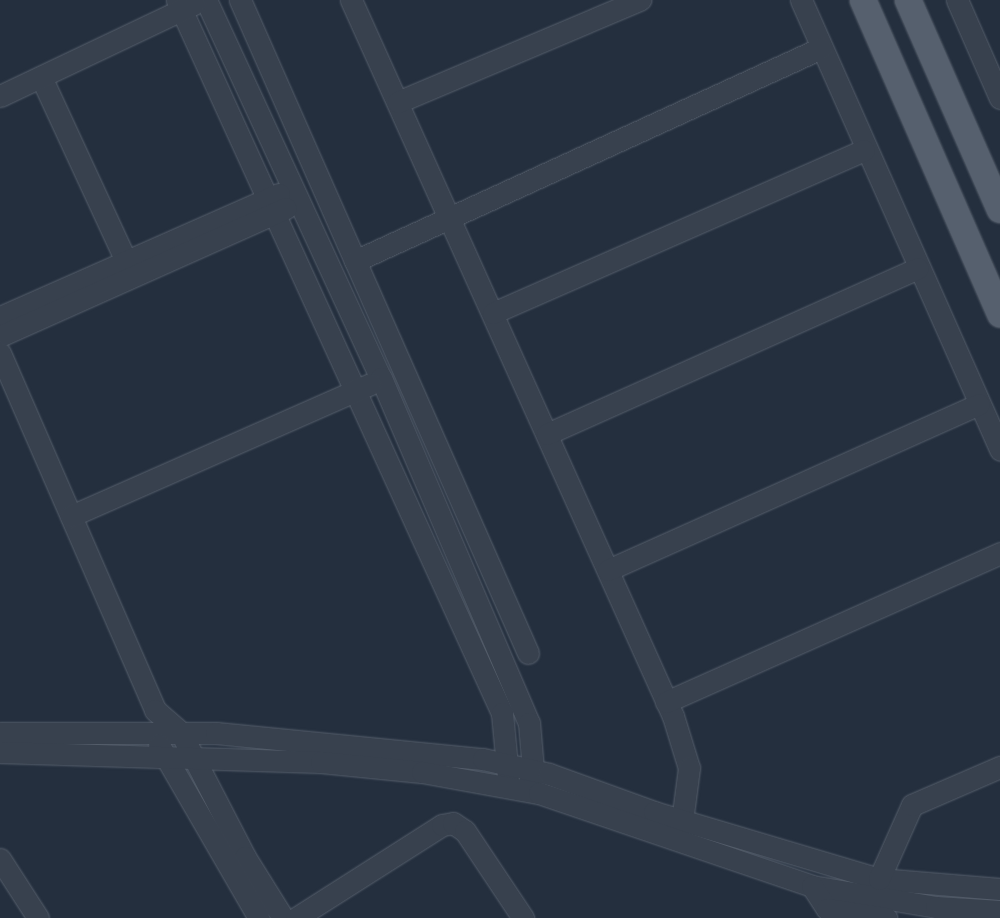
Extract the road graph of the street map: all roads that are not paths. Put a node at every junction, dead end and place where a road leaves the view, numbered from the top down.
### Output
1 (201, 0) edge
2 (206, 0) edge
3 (240, 0) edge
4 (351, 0) edge
5 (640, 0) edge
6 (801, 0) edge
7 (863, 0) edge
8 (908, 0) edge
9 (957, 0) edge
10 (180, 5) edge
11 (821, 48) junction
12 (41, 77) junction
13 (0, 96) edge
14 (1000, 98) edge
15 (398, 102) junction
16 (864, 150) junction
17 (296, 193) junction
18 (270, 207) junction
19 (1000, 210) edge
20 (450, 216) junction
21 (126, 261) junction
22 (355, 261) junction
23 (918, 268) junction
24 (494, 314) junction
25 (1000, 314) edge
26 (0, 317) edge
27 (0, 336) edge
28 (0, 353) edge
29 (381, 378) junction
30 (358, 390) junction
31 (979, 404) junction
32 (547, 434) junction
33 (1000, 450) edge
34 (71, 516) junction
35 (1000, 553) edge
36 (608, 570) junction
37 (528, 653) dead end
38 (666, 702) junction
39 (155, 710) junction
40 (153, 732) junction
41 (0, 733) edge
42 (181, 733) junction
43 (0, 752) edge
44 (163, 756) junction
45 (192, 757) junction
46 (509, 765) junction
47 (1000, 767) edge
48 (533, 770) junction
49 (517, 789) junction
50 (682, 821) junction
51 (0, 859) edge
52 (879, 879) junction
53 (812, 886) junction
54 (1000, 889) edge
55 (1000, 911) edge
56 (830, 914) edge
57 (33, 916) edge
58 (259, 918) edge
59 (283, 918) edge
60 (296, 918) edge
61 (523, 918) edge
62 (886, 918) edge

1 - 10 street
2 - 17 street
3 - 22 street
4 - 15 street
5 - 15 street
6 - 11 street
7 - 25 main road
8 - 19 main road
9 - 14 street
10 - 12 street
10 - 18 street
11 - 16 street
11 - 20 street
12 - 13 street
12 - 21 street
15 - 20 street
16 - 23 street
16 - 24 street
17 - 18 street
17 - 29 street
18 - 21 street
18 - 27 street
18 - 30 street
20 - 22 street
20 - 24 street
21 - 26 street
22 - 37 street
23 - 31 street
23 - 32 street
24 - 32 street
28 - 34 street
29 - 30 street
29 - 48 street
30 - 34 street
30 - 46 street
31 - 33 street
31 - 36 street
32 - 36 street
34 - 39 street
35 - 38 street
36 - 38 street
38 - 50 street
39 - 40 street
39 - 42 street
40 - 41 street
40 - 42 street
40 - 44 street
42 - 45 street
42 - 46 street
43 - 44 street
44 - 45 street
44 - 58 street
45 - 49 street
45 - 59 street
46 - 48 street
46 - 49 street
47 - 52 street
48 - 49 street
48 - 50 street
49 - 53 street
50 - 52 street
51 - 57 street
52 - 54 street
53 - 55 street
53 - 56 street
56 - 62 street
60 - 61 street

